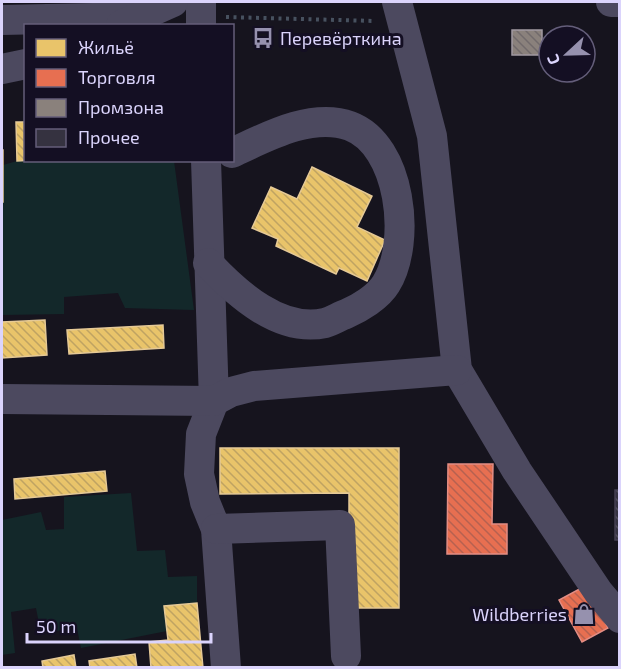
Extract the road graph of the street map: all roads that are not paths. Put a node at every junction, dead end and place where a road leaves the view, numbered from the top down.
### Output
1 (173, 2) edge
2 (611, 2) edge
3 (620, 2) edge
4 (400, 11) edge
5 (2, 20) edge
6 (129, 21) edge
7 (24, 64) edge
8 (2, 69) edge
9 (234, 152) edge
10 (212, 167) edge
11 (208, 263) junction
12 (457, 369) junction
13 (2, 399) edge
14 (214, 401) junction
15 (216, 529) junction
16 (620, 618) edge
17 (346, 656) dead end
18 (226, 668) edge

1 - 6 street
2 - 3 street
4 - 12 street
5 - 6 street
7 - 8 street
9 - 11 street
10 - 11 street
11 - 14 street
12 - 14 street
12 - 16 street
13 - 14 street
14 - 15 street
15 - 17 street
15 - 18 street

